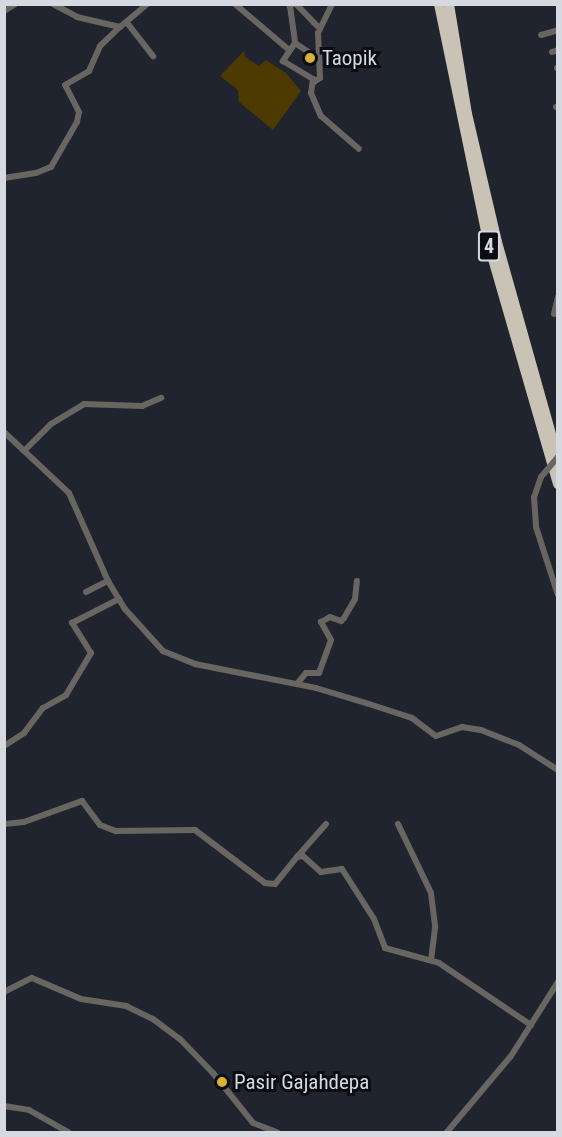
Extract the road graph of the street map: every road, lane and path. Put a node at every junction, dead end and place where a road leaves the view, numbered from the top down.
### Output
1 (15, 4) edge
2 (53, 4) edge
3 (147, 4) edge
4 (235, 4) edge
5 (440, 4) edge
6 (449, 4) edge
7 (292, 5) edge
8 (326, 6) edge
9 (4, 11) edge
10 (128, 24) junction
11 (317, 26) dead end
12 (120, 27) junction
13 (558, 30) edge
14 (541, 36) dead end
15 (295, 43) junction
16 (289, 50) junction
17 (313, 55) dead end
18 (153, 56) dead end
19 (314, 82) junction
20 (359, 150) dead end
21 (4, 178) edge
22 (558, 296) edge
23 (554, 314) dead end
24 (160, 398) dead end
25 (4, 432) edge
26 (24, 451) junction
27 (558, 458) edge
28 (558, 484) edge
29 (108, 581) junction
30 (357, 581) dead end
31 (86, 592) dead end
32 (558, 595) edge
33 (119, 599) junction
34 (297, 684) junction
35 (4, 746) edge
36 (558, 770) edge
37 (4, 824) edge
38 (326, 824) dead end
39 (398, 824) dead end
40 (297, 857) junction
41 (431, 960) junction
42 (558, 982) edge
43 (4, 992) edge
44 (531, 1024) junction
45 (4, 1106) edge
46 (68, 1132) edge
47 (277, 1132) edge
48 (447, 1132) edge

1 - 9 street
2 - 12 street
3 - 10 street
4 - 16 street
5 - 28 highway, 4
6 - 27 highway, 4
7 - 11 street
7 - 15 street
8 - 19 street
10 - 12 street
10 - 18 street
12 - 21 street
13 - 14 street
15 - 16 street
15 - 17 street
16 - 19 street
19 - 20 street
22 - 23 street
24 - 26 street
25 - 26 street
26 - 29 street
27 - 32 street, bridge
29 - 31 street
29 - 33 street
30 - 34 street
33 - 34 street
33 - 35 street
34 - 36 street
37 - 40 street
38 - 40 street
39 - 41 street
40 - 41 street
41 - 44 street
42 - 44 street
43 - 47 street
44 - 48 street
45 - 46 street

